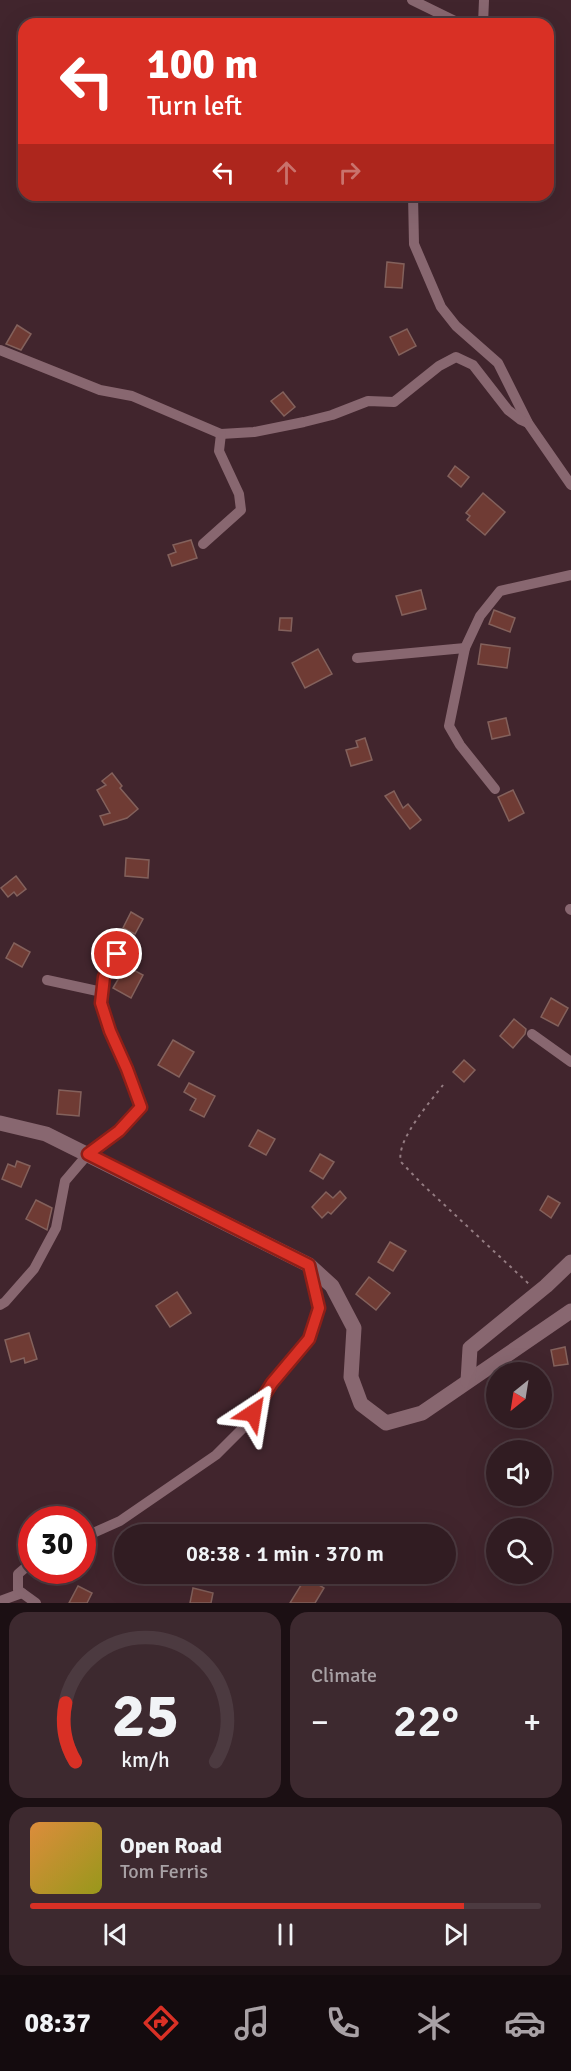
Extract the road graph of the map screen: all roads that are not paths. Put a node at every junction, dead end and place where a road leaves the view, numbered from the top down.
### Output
1 (412, 0) edge
2 (484, 0) edge
3 (449, 18) edge
4 (483, 18) edge
5 (413, 201) edge
6 (0, 350) edge
7 (528, 423) junction
8 (221, 434) junction
9 (571, 485) edge
10 (204, 544) dead end
11 (571, 575) edge
12 (465, 648) junction
13 (357, 658) dead end
14 (495, 789) dead end
15 (128, 944) dead end
16 (47, 980) dead end
17 (102, 992) junction
18 (532, 1034) dead end
19 (571, 1062) edge
20 (0, 1123) edge
21 (88, 1154) junction
22 (571, 1262) edge
23 (309, 1265) junction
24 (0, 1305) edge
25 (571, 1311) edge
26 (468, 1382) junction
27 (96, 1532) edge
28 (18, 1584) edge
29 (22, 1593) junction
30 (0, 1601) edge
31 (36, 1603) edge

1 - 3 street
2 - 4 street
5 - 7 street
6 - 8 street
7 - 8 street
7 - 9 street
8 - 10 street
11 - 12 street
12 - 13 street
12 - 14 street
15 - 17 street
16 - 17 street
17 - 21 street
18 - 19 street
20 - 21 street
21 - 23 street
21 - 24 street
22 - 26 street
23 - 26 street
23 - 27 street
25 - 26 street
28 - 29 street
29 - 30 street
29 - 31 street

